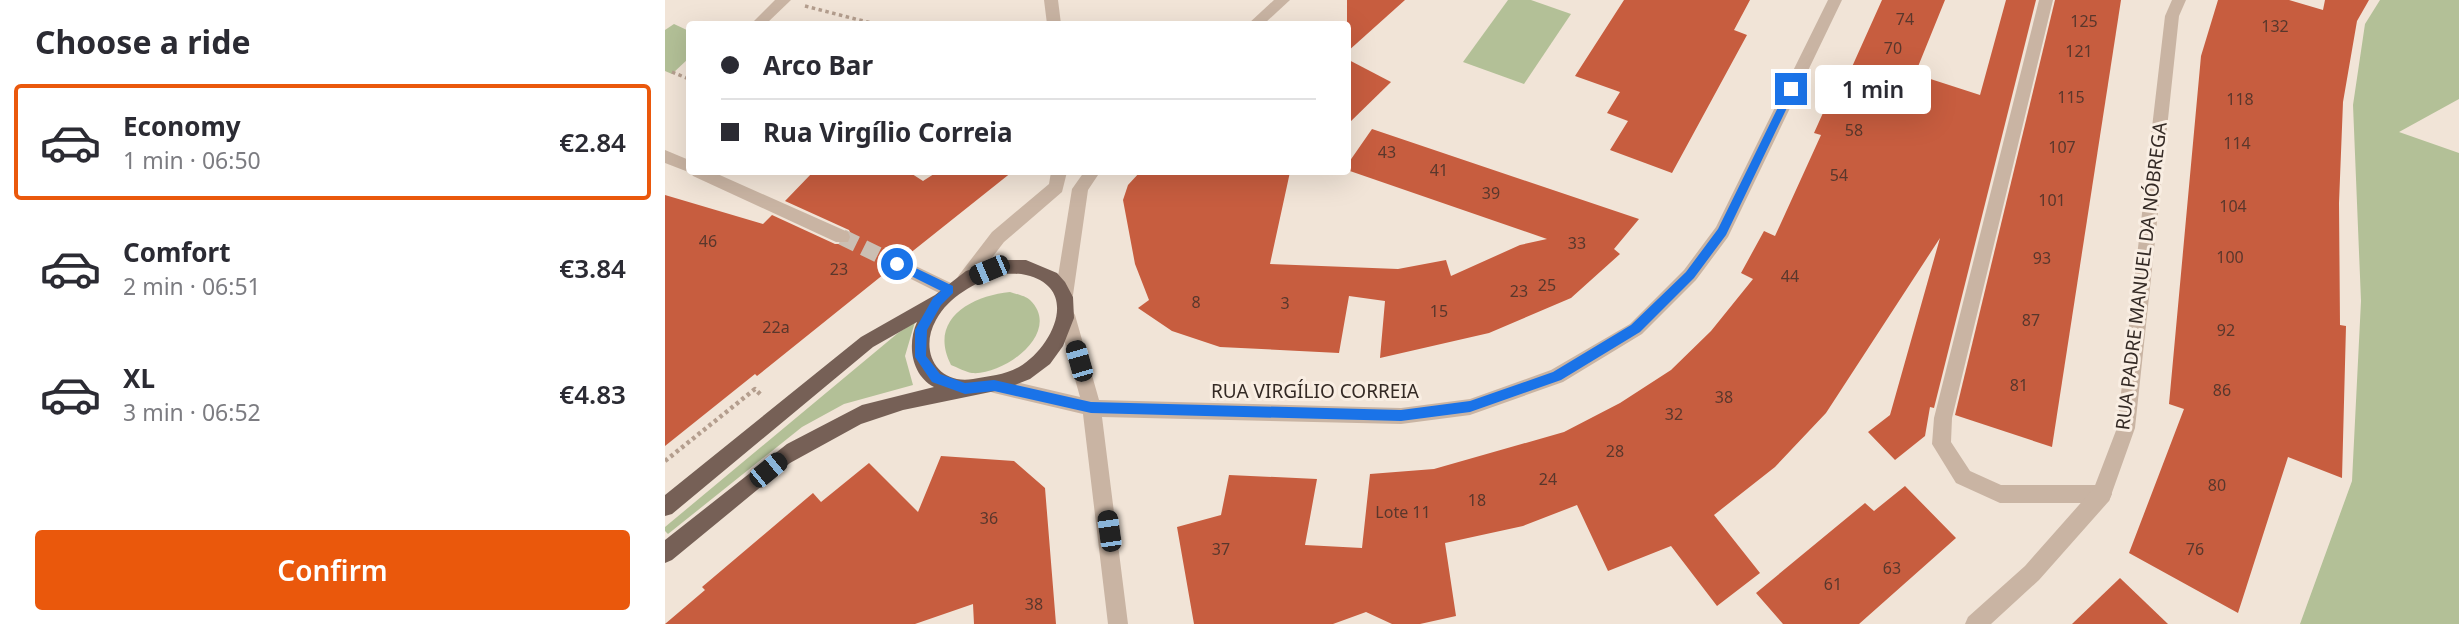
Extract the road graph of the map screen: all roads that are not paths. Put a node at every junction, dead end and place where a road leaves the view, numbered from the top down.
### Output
1 (784, 0) edge
2 (1051, 0) edge
3 (1283, 0) edge
4 (1835, 0) edge
5 (2046, 0) edge
6 (2179, 0) edge
7 (761, 21) edge
8 (1054, 21) edge
9 (1258, 21) edge
10 (665, 156) edge
11 (686, 166) edge
12 (706, 175) edge
13 (1090, 175) edge
14 (1058, 179) edge
15 (842, 237) tunnel mouth
16 (897, 264) tunnel mouth
17 (950, 290) junction
18 (1064, 295) junction
19 (1066, 315) junction
20 (994, 386) junction
21 (965, 388) junction
22 (1091, 408) junction
23 (2102, 494) junction
24 (665, 508) edge
25 (665, 553) edge
26 (1118, 624) edge
27 (1975, 624) edge

1 - 7 street
2 - 8 street
3 - 9 street
4 - 22 street, RUA VIRGÍLIO CORREIA
5 - 23 street
6 - 23 street, RUA PADRE MANUEL DA NÓBREGA
10 - 11 street
12 - 15 street
13 - 18 street
14 - 17 street
16 - 17 street
17 - 18 main road
17 - 21 main road
17 - 24 main road
18 - 19 main road
19 - 20 main road
19 - 22 street
20 - 21 main road
20 - 22 street, RUA VIRGÍLIO CORREIA
21 - 25 main road
22 - 26 street
23 - 27 street, RUA PADRE MANUEL DA NÓBREGA

